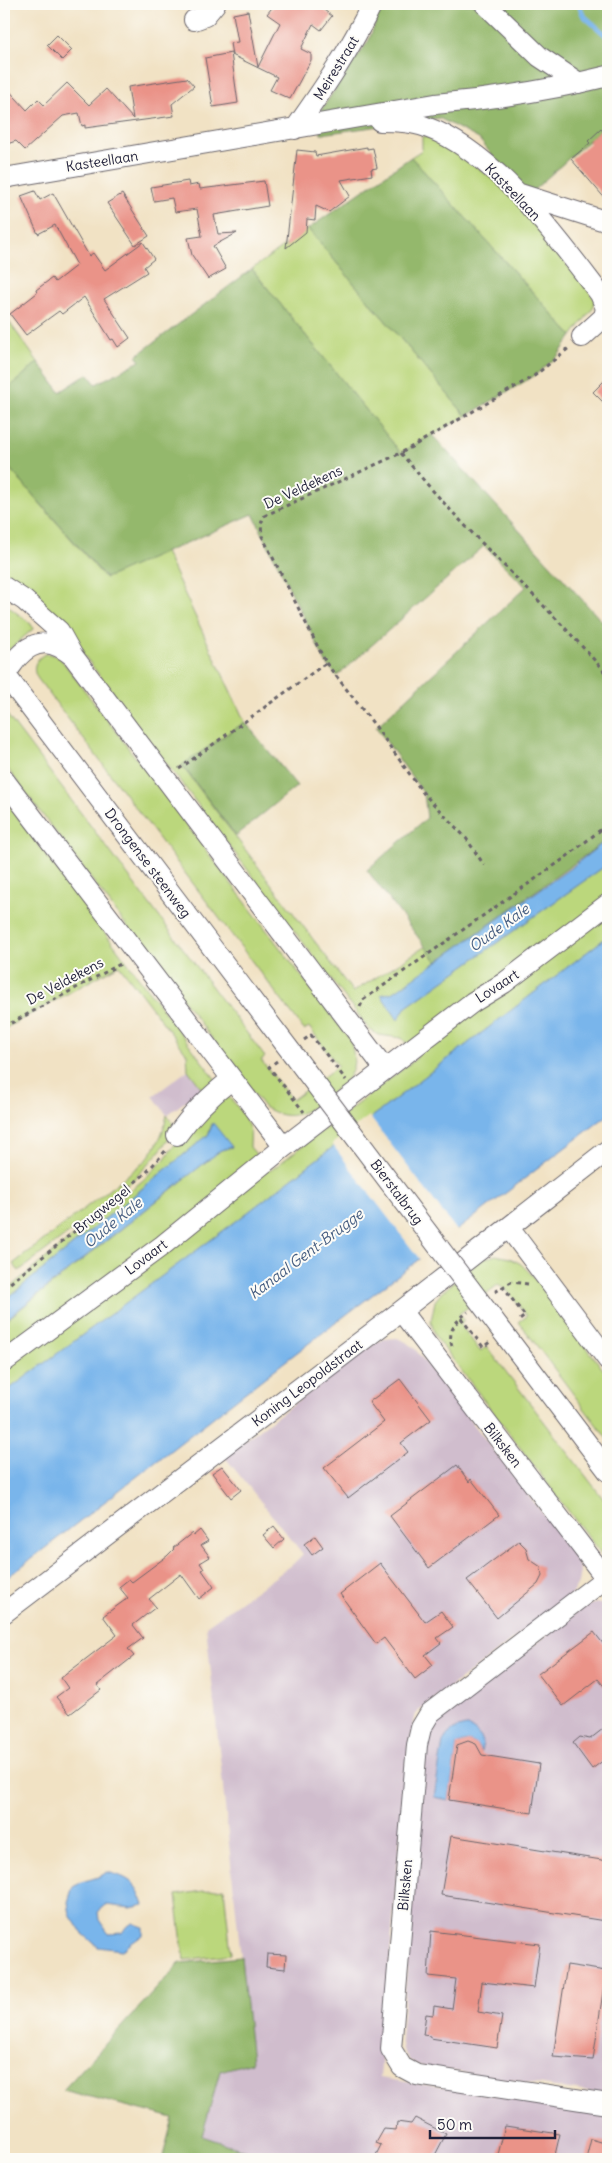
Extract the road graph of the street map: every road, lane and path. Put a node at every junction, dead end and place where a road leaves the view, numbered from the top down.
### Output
1 (215, 4) edge
2 (372, 4) edge
3 (485, 4) edge
4 (194, 20) dead end
5 (608, 76) edge
6 (579, 83) junction
7 (348, 120) junction
8 (295, 129) junction
9 (4, 178) edge
10 (516, 193) junction
11 (608, 222) edge
12 (582, 337) joint
13 (401, 453) junction
14 (4, 587) edge
15 (73, 656) junction
16 (326, 664) junction
17 (4, 674) edge
18 (608, 676) edge
19 (165, 778) junction
20 (4, 780) edge
21 (608, 824) edge
22 (484, 865) dead end
23 (608, 904) edge
24 (136, 952) junction
25 (352, 1026) junction
26 (4, 1027) edge
27 (311, 1035) dead end
28 (292, 1053) joint
29 (335, 1066) dead end
30 (269, 1067) dead end
31 (385, 1069) junction
32 (232, 1079) junction
33 (293, 1097) dead end
34 (177, 1135) joint
35 (284, 1147) junction
36 (608, 1150) edge
37 (509, 1228) junction
38 (548, 1280) junction
39 (502, 1286) junction
40 (4, 1288) edge
41 (488, 1297) dead end
42 (474, 1307) dead end
43 (401, 1311) junction
44 (525, 1316) dead end
45 (461, 1318) junction
46 (483, 1347) dead end
47 (608, 1360) edge
48 (4, 1362) edge
49 (442, 1365) junction
50 (608, 1471) edge
51 (607, 1580) edge
52 (4, 1613) edge
53 (608, 2104) edge

1 - 4 street
2 - 8 street, Meirestraat
3 - 6 street
5 - 6 street, Kasteellaan
6 - 7 street, Kasteellaan
7 - 8 street, Kasteellaan
7 - 10 street, Kasteellaan
8 - 9 street, Kasteellaan
10 - 11 street
10 - 12 street, Kasteellaan
12 - 13 path, De Veldekens
13 - 16 path, De Veldekens
13 - 18 path
14 - 15 street
15 - 17 street
15 - 19 street
16 - 19 path
16 - 22 path
17 - 28 street, Drongense steenweg
19 - 25 street
20 - 24 street
21 - 25 path
23 - 31 street, Lovaart
24 - 26 path, De Veldekens
24 - 32 street
25 - 31 street
27 - 29 path
28 - 50 street, Bierstalbrug, bridge
30 - 33 path
31 - 35 street, Lovaart
32 - 34 street
32 - 35 street
34 - 40 path, Brugwegel
35 - 48 street, Lovaart
36 - 37 street, Koning Leopoldstraat
37 - 38 street
37 - 43 street, Koning Leopoldstraat
38 - 39 path
38 - 47 street
39 - 41 path
39 - 44 path
42 - 45 path
43 - 49 street, Bilksken
43 - 52 street, Koning Leopoldstraat
45 - 46 path
45 - 49 path
49 - 51 street, Bilksken
51 - 53 street, Bilksken

